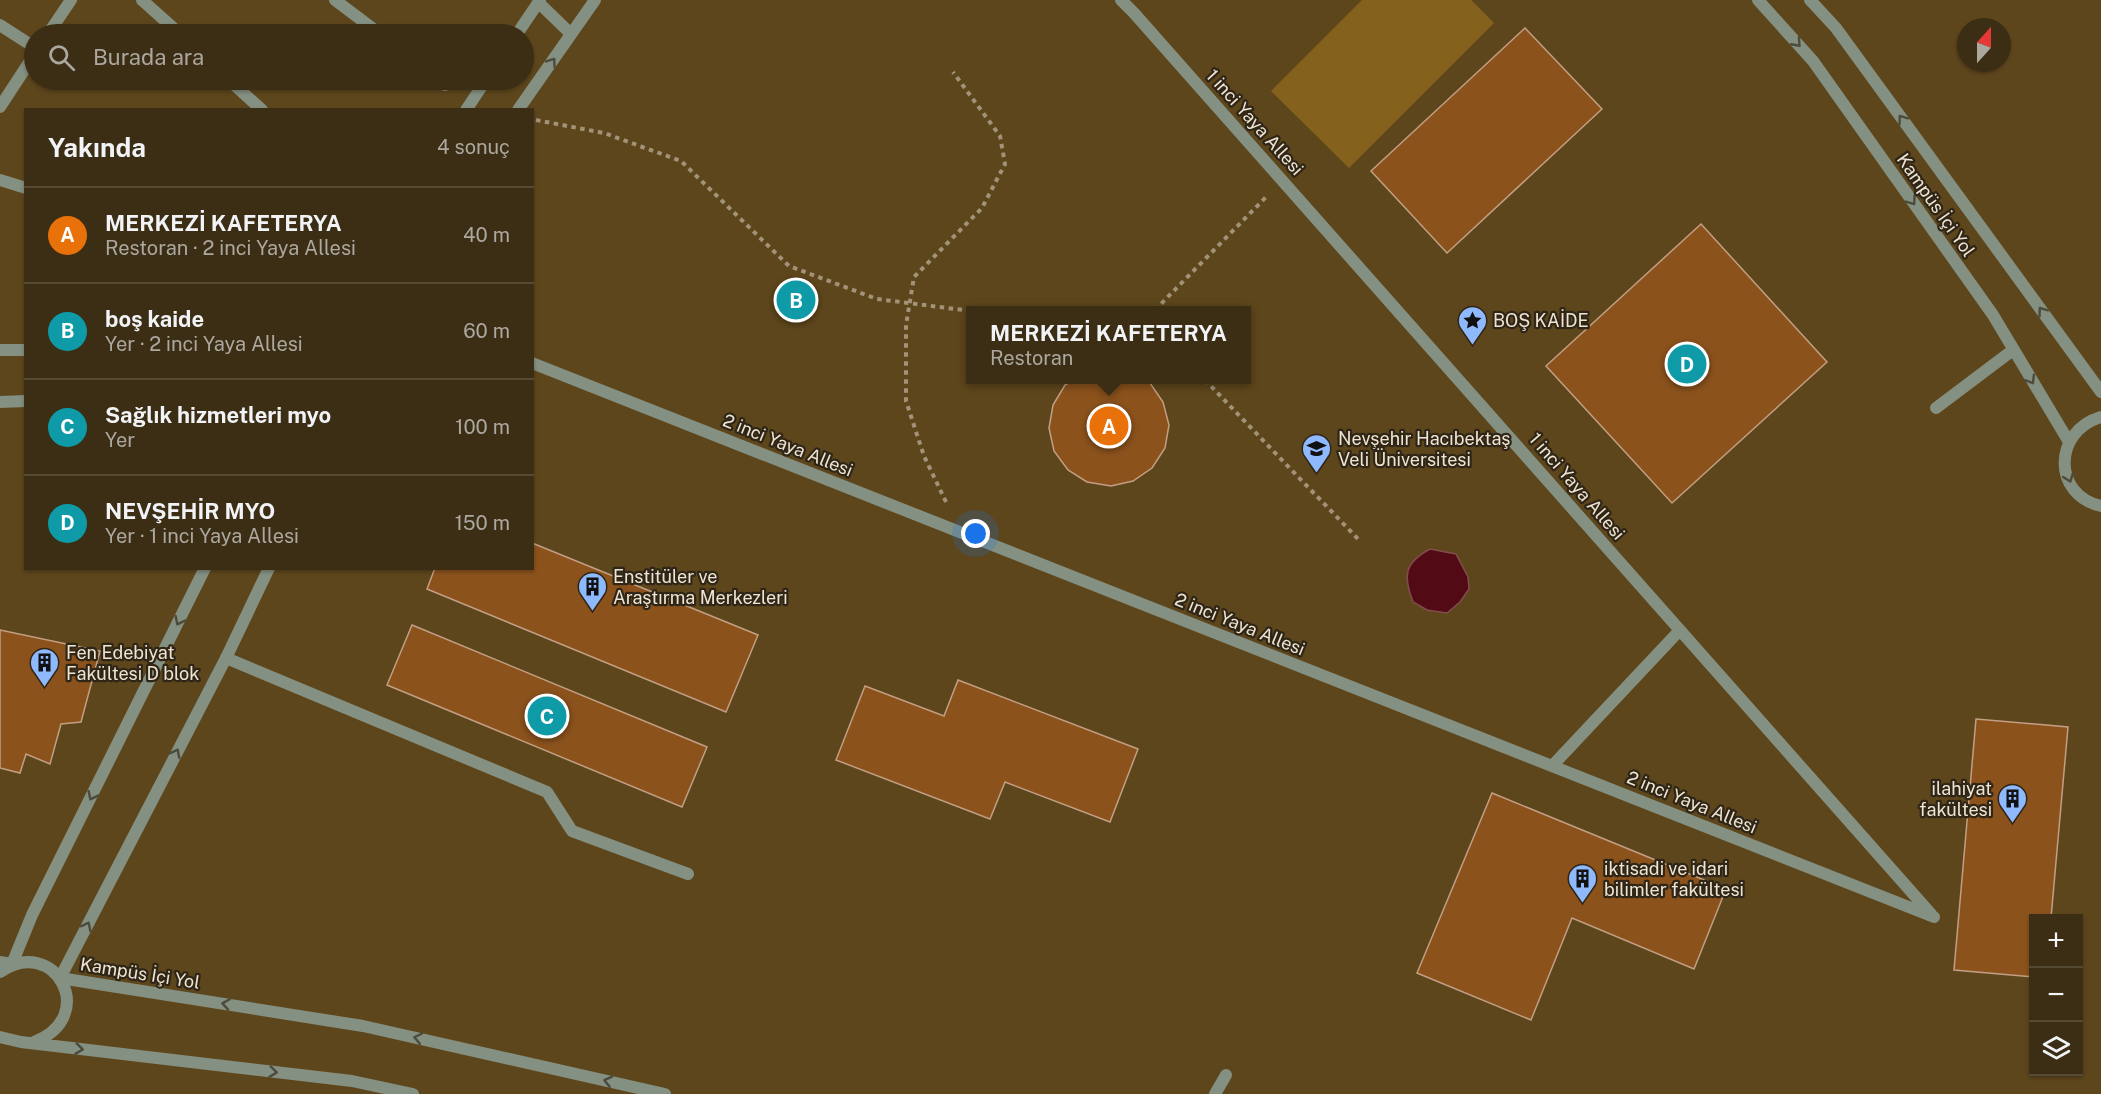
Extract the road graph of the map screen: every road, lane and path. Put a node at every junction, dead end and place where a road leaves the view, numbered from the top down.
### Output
1 (71, 0) edge
2 (142, 0) edge
3 (335, 0) edge
4 (595, 0) edge
5 (1121, 0) edge
6 (1758, 0) edge
7 (1810, 0) edge
8 (538, 1) edge
9 (55, 24) edge
10 (169, 24) edge
11 (367, 24) edge
12 (523, 24) edge
13 (0, 25) edge
14 (571, 34) junction
15 (24, 41) edge
16 (24, 70) edge
17 (953, 72) dead end
18 (534, 87) edge
19 (240, 90) edge
20 (479, 90) edge
21 (532, 90) edge
22 (0, 107) edge
23 (260, 108) edge
24 (467, 108) edge
25 (519, 108) edge
26 (534, 119) edge
27 (0, 180) edge
28 (1282, 180) junction
29 (24, 187) edge
30 (909, 303) junction
31 (1159, 306) edge
32 (966, 310) edge
33 (0, 350) edge
34 (24, 350) edge
35 (2013, 350) junction
36 (534, 364) edge
37 (1209, 384) edge
38 (2101, 392) edge
39 (24, 400) edge
40 (0, 402) edge
41 (1936, 408) dead end
42 (2101, 417) edge
43 (2069, 442) junction
44 (2100, 508) edge
45 (964, 534) junction
46 (1358, 538) dead end
47 (204, 570) edge
48 (268, 570) edge
49 (1680, 630) junction
50 (226, 658) junction
51 (1552, 766) junction
52 (688, 874) dead end
53 (1934, 917) joint
54 (6, 963) edge
55 (0, 972) edge
56 (60, 978) junction
57 (0, 1032) edge
58 (0, 1037) edge
59 (21, 1042) junction
60 (413, 1094) edge
61 (665, 1094) edge
62 (1215, 1094) edge
63 (1222, 1094) edge

1 - 9 street
2 - 10 street
3 - 11 street
4 - 14 street
5 - 28 street, 1 inci Yaya Allesi
6 -> 35 street, Kampüs İçi Yol
38 -> 7 street, Kampüs İçi Yol
8 - 12 street
8 - 14 street
13 - 15 street
18 -> 14 street
16 - 22 street
17 - 30 path
19 - 23 street
20 - 24 street
25 -> 21 street
26 - 30 path
27 - 29 street
28 - 31 path
28 - 49 street, 1 inci Yaya Allesi
30 - 32 path
30 - 45 path
33 - 34 street
35 - 41 street
35 -> 43 street, Kampüs İçi Yol
36 - 45 street, 2 inci Yaya Allesi
37 - 46 path
39 - 40 street
42 - 43 street
43 -> 44 street
45 - 51 street, 2 inci Yaya Allesi
47 -> 54 street
48 - 50 street, Kampüs İçi Yol
49 - 51 street
49 - 53 street, 1 inci Yaya Allesi
50 - 52 street
56 -> 50 street, Kampüs İçi Yol
51 - 53 street, 2 inci Yaya Allesi
54 - 55 street
54 - 56 street
56 - 59 street
61 -> 56 street, Kampüs İçi Yol
57 - 59 street
58 - 59 street
59 -> 60 street
62 - 63 street

